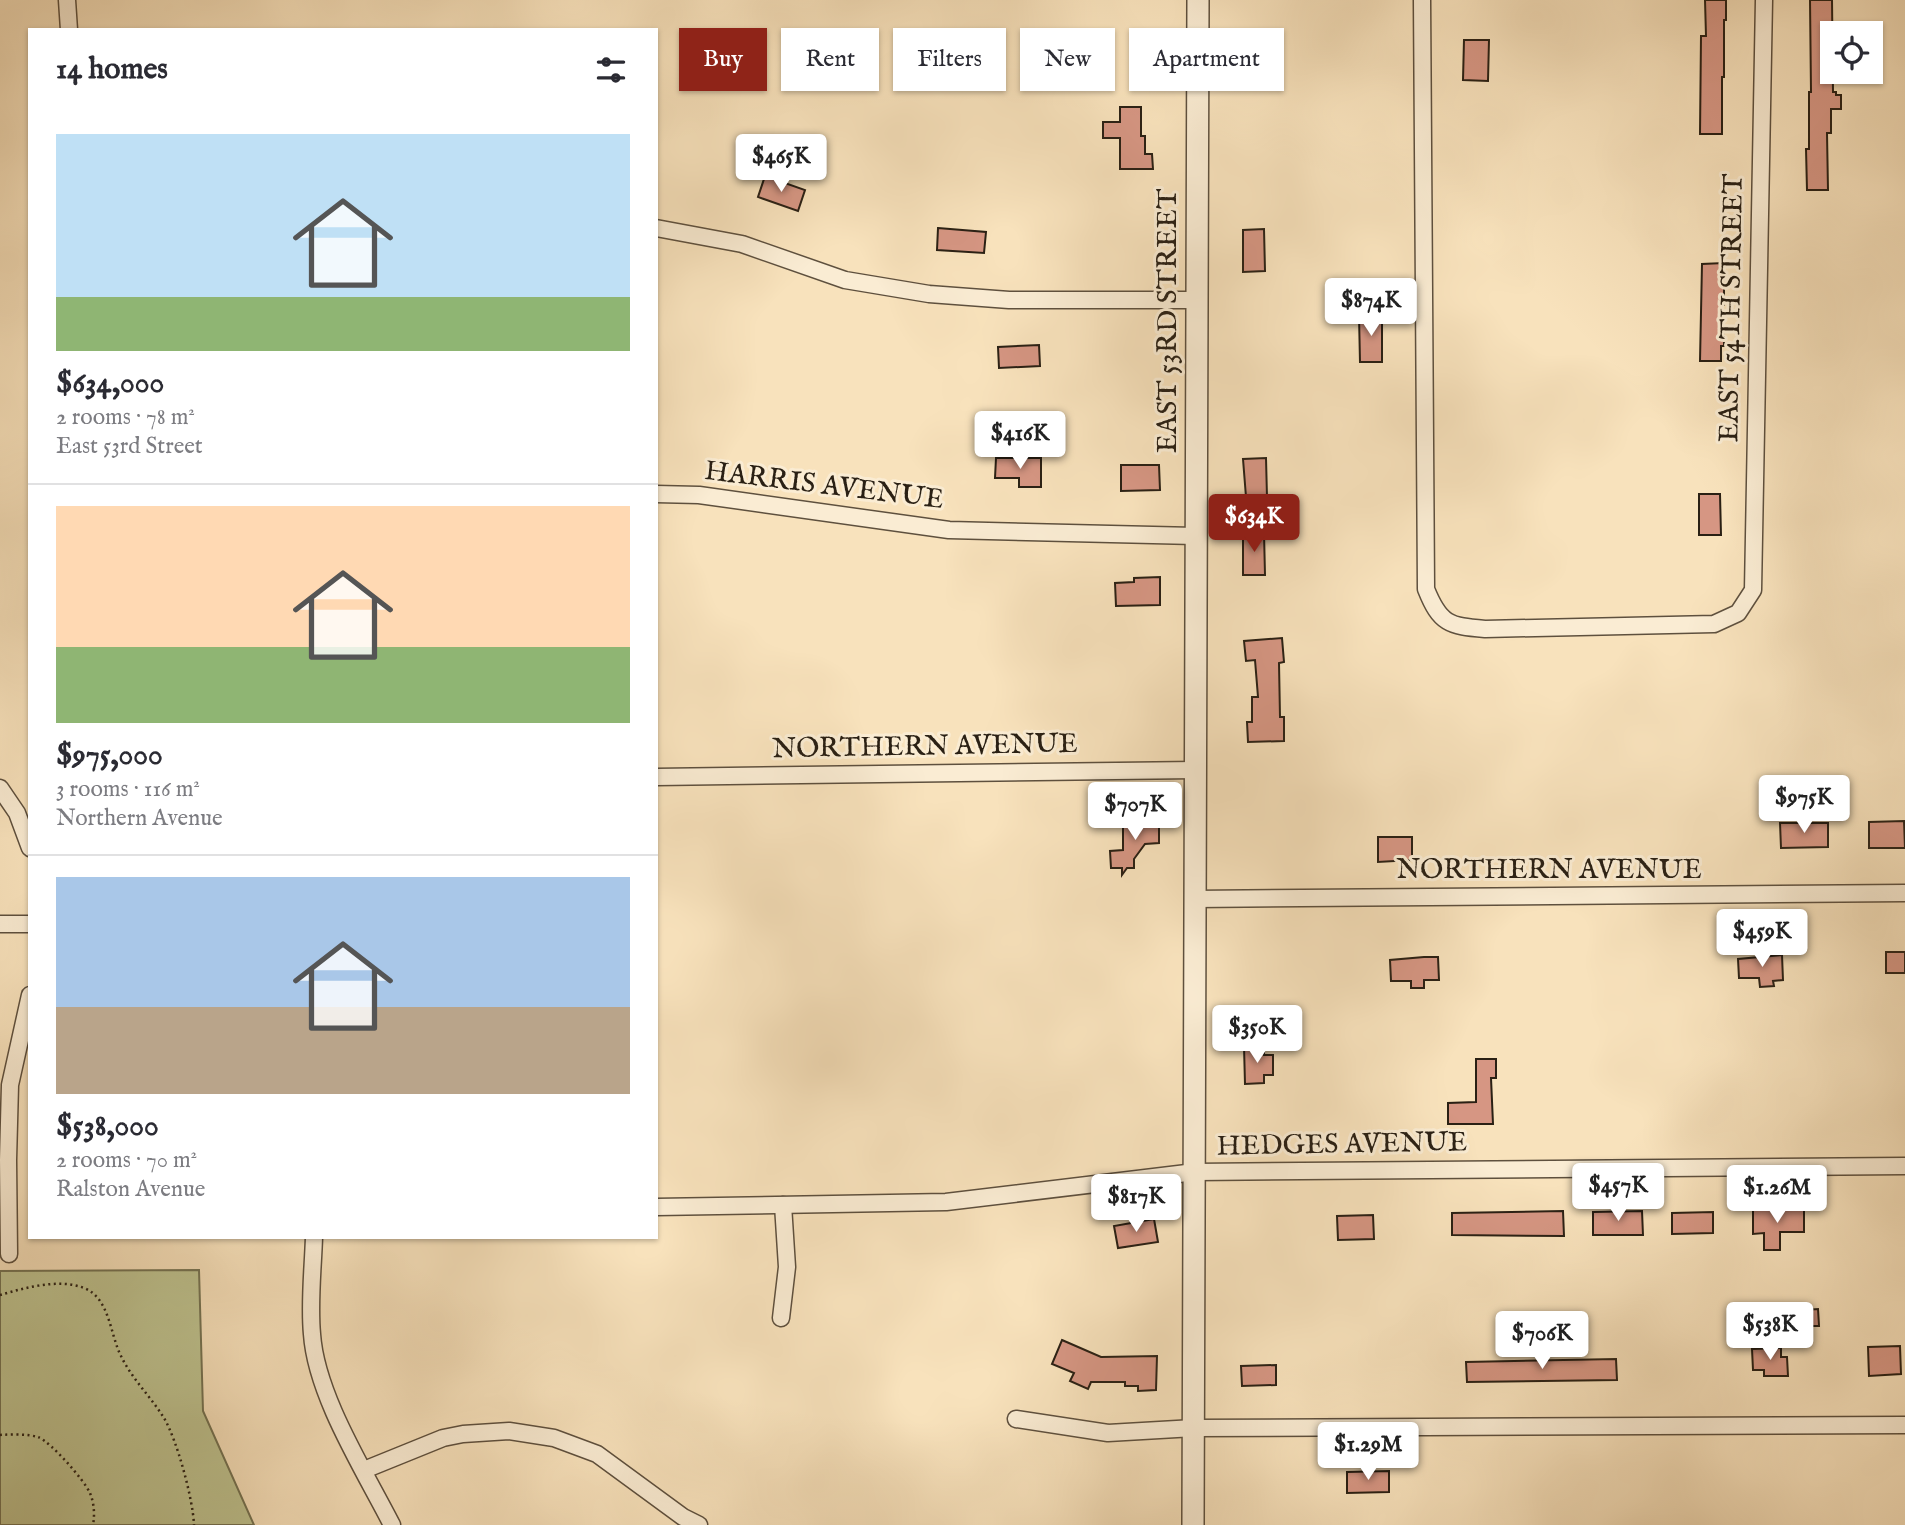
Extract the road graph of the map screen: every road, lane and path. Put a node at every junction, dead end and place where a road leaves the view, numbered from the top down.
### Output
1 (67, 0) edge
2 (1198, 0) edge
3 (1422, 0) edge
4 (1764, 0) edge
5 (69, 28) edge
6 (658, 228) edge
7 (1196, 300) junction
8 (658, 494) edge
9 (1195, 536) junction
10 (1195, 770) junction
11 (658, 777) edge
12 (0, 789) edge
13 (28, 843) edge
14 (1905, 893) edge
15 (1194, 900) junction
16 (0, 924) edge
17 (28, 924) edge
18 (28, 1004) edge
19 (4, 1160) edge
20 (1905, 1166) edge
21 (1195, 1172) junction
22 (783, 1205) junction
23 (658, 1207) edge
24 (314, 1239) edge
25 (9, 1254) dead end
26 (0, 1295) edge
27 (781, 1318) dead end
28 (1016, 1419) dead end
29 (1905, 1425) edge
30 (1194, 1429) junction
31 (0, 1435) edge
32 (364, 1470) junction
33 (93, 1525) edge
34 (194, 1525) edge
35 (392, 1525) edge
36 (699, 1525) edge
37 (1193, 1525) edge

1 - 5 street
2 - 7 street, EAST 53RD STREET
3 - 4 street, EAST 54TH STREET
6 - 7 street
7 - 9 street, EAST 53RD STREET
8 - 9 street, HARRIS AVENUE
9 - 10 street, EAST 53RD STREET
10 - 11 street, NORTHERN AVENUE
10 - 15 street, EAST 53RD STREET
12 - 13 street
14 - 15 street, NORTHERN AVENUE
15 - 21 street, EAST 53RD STREET
16 - 17 street
18 - 19 street
19 - 25 street
20 - 21 street, HEDGES AVENUE
21 - 22 street, HEDGES AVENUE
21 - 30 street, EAST 53RD STREET
22 - 23 street, HEDGES AVENUE
22 - 27 street
24 - 32 street
26 - 34 path
28 - 30 street
29 - 30 street
30 - 37 street, EAST 53RD STREET
31 - 33 path
32 - 35 street
32 - 36 street

